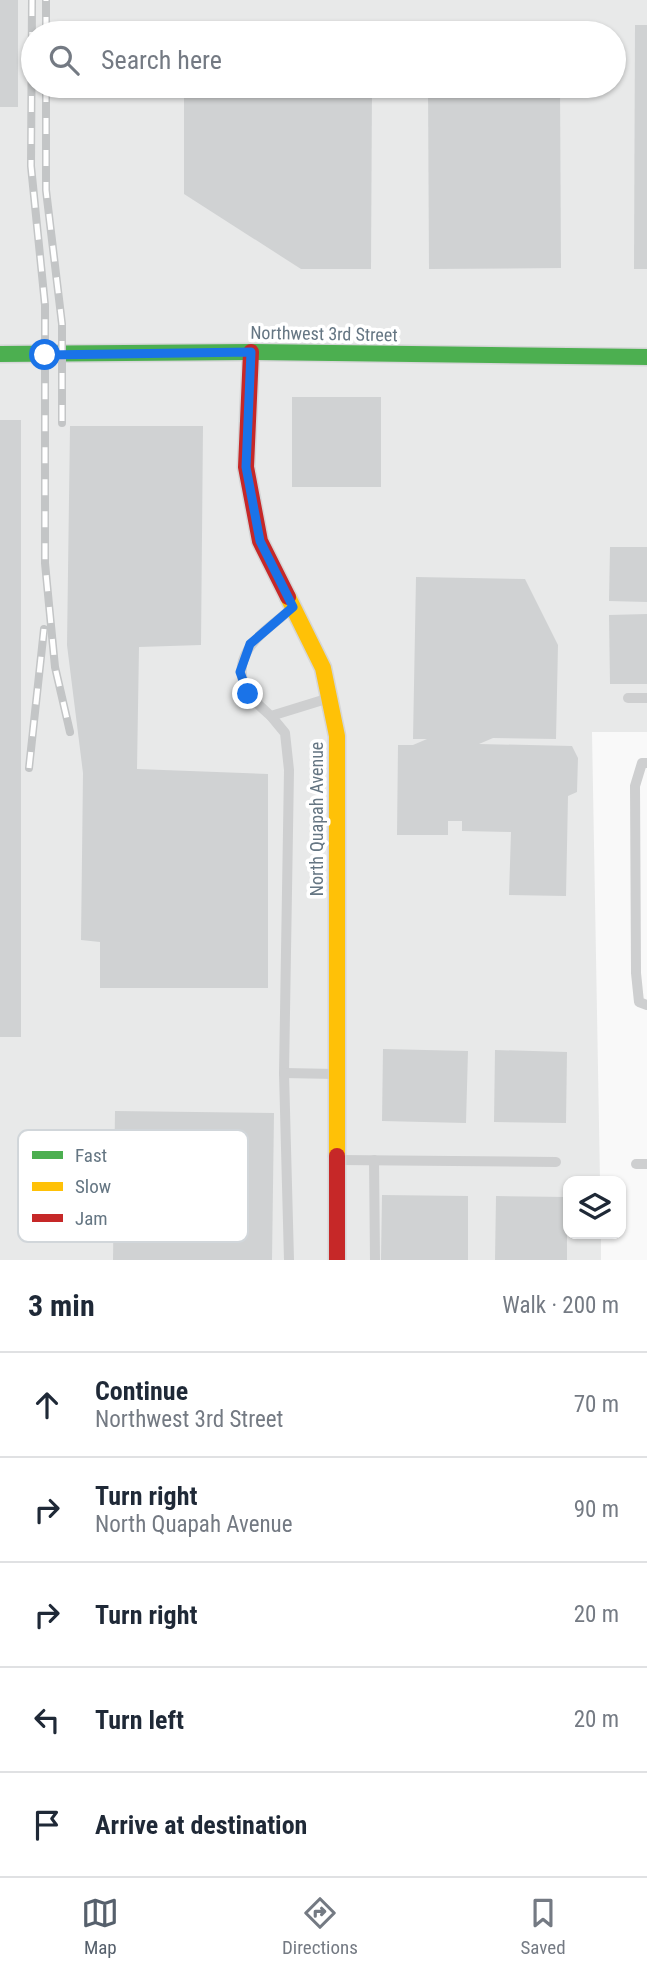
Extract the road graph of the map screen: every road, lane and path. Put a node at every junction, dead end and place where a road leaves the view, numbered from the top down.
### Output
1 (251, 352) junction
2 (0, 354) edge
3 (647, 357) edge
4 (293, 607) junction
5 (329, 698) junction
6 (628, 698) dead end
7 (647, 698) edge
8 (271, 716) junction
9 (647, 763) edge
10 (647, 1006) edge
11 (284, 1073) junction
12 (337, 1074) junction
13 (337, 1160) junction
14 (374, 1160) junction
15 (556, 1162) dead end
16 (289, 1260) edge
17 (337, 1260) edge
18 (375, 1260) edge

1 - 2 street, Northwest 3rd Street
1 - 3 street, Northwest 3rd Street
1 - 4 street, North Quapah Avenue
4 - 5 street, North Quapah Avenue
4 - 8 lane
5 - 8 lane
5 - 12 street, North Quapah Avenue
6 - 7 lane
8 - 11 lane
9 - 10 lane
11 - 12 lane
11 - 16 lane
12 - 13 street, North Quapah Avenue
13 - 14 lane
13 - 17 street, North Quapah Avenue
14 - 15 lane
14 - 18 lane

